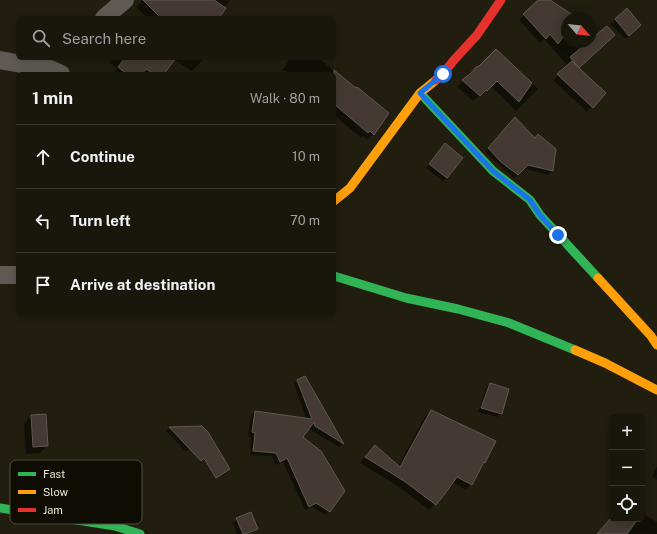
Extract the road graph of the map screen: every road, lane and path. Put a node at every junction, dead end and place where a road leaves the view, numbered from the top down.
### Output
1 (125, 0) edge
2 (501, 0) edge
3 (106, 16) edge
4 (0, 60) edge
5 (58, 67) edge
6 (420, 93) junction
7 (336, 199) edge
8 (0, 275) edge
9 (16, 275) edge
10 (336, 277) edge
11 (655, 336) edge
12 (657, 390) edge
13 (0, 508) edge
14 (10, 510) edge
15 (102, 524) edge
16 (140, 534) edge

1 - 3 street
2 - 6 street
4 - 5 street
6 - 7 street
6 - 11 street
8 - 9 street
10 - 12 street
13 - 14 street
15 - 16 street

